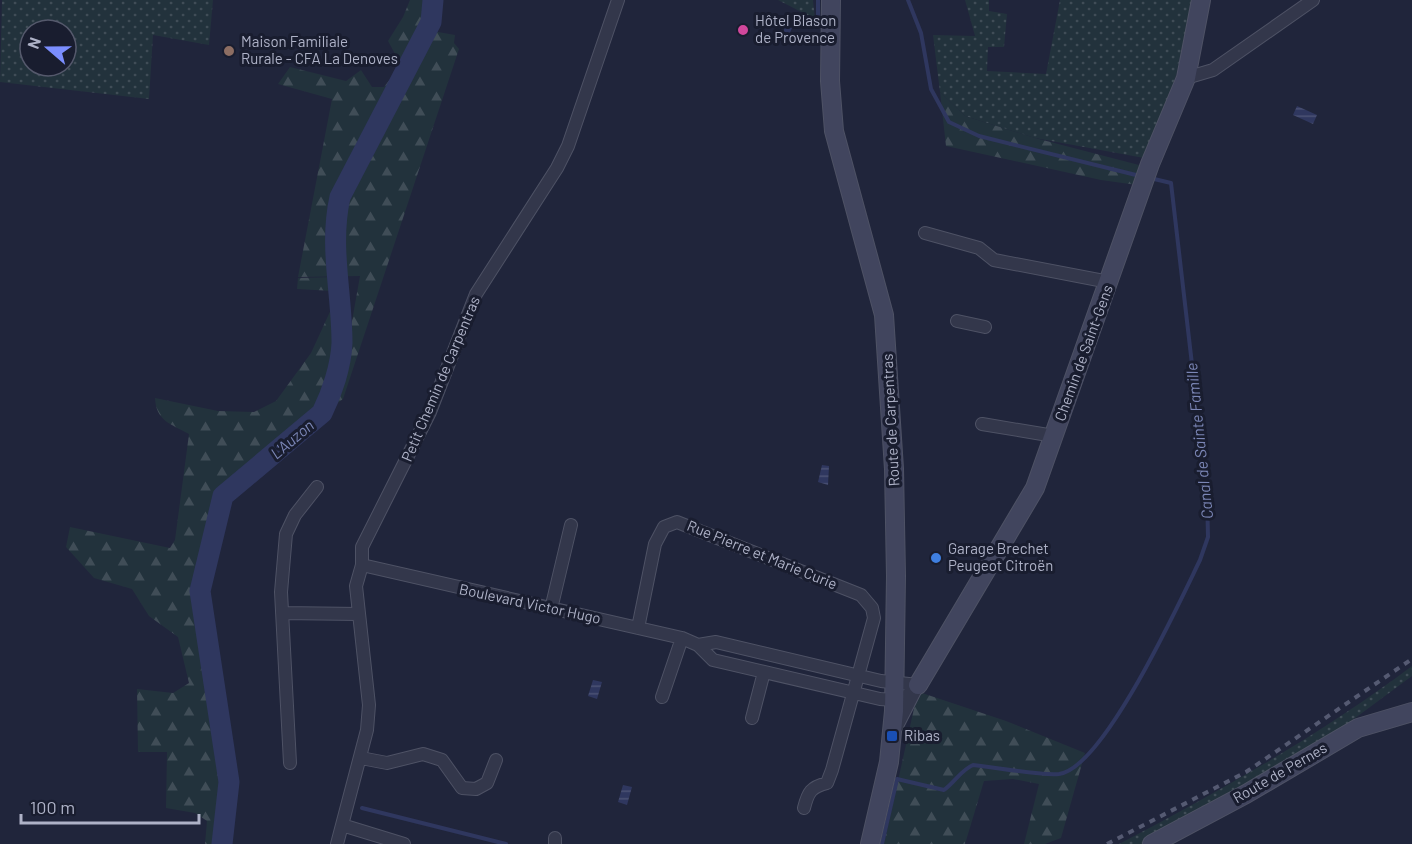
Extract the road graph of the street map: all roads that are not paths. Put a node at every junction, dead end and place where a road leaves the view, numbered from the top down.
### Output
1 (618, 0) edge
2 (831, 0) edge
3 (1202, 0) edge
4 (1313, 0) edge
5 (1186, 78) junction
6 (925, 233) dead end
7 (1109, 282) junction
8 (957, 321) dead end
9 (985, 327) dead end
10 (982, 424) dead end
11 (1054, 436) junction
12 (317, 487) dead end
13 (571, 525) dead end
14 (362, 566) junction
15 (551, 609) junction
16 (282, 613) junction
17 (359, 614) junction
18 (638, 628) junction
19 (682, 638) junction
20 (698, 645) junction
21 (764, 672) junction
22 (859, 675) junction
23 (916, 689) junction
24 (894, 691) junction
25 (854, 692) junction
26 (662, 697) dead end
27 (1412, 712) edge
28 (752, 718) dead end
29 (892, 735) junction
30 (361, 758) junction
31 (496, 760) dead end
32 (290, 763) dead end
33 (804, 808) dead end
34 (342, 825) junction
35 (398, 843) edge
36 (337, 844) edge
37 (870, 844) edge
38 (1152, 844) edge

1 - 14 street, Petit Chemin de Carpentras
2 - 24 street, Route de Carpentras
3 - 5 street, Chemin de Saint-Gens
4 - 5 street
5 - 7 street, Chemin de Saint-Gens
6 - 7 street
7 - 11 street, Chemin de Saint-Gens
8 - 9 street
10 - 11 street
11 - 23 street, Chemin de Saint-Gens
12 - 16 street
13 - 15 street
14 - 15 street, Boulevard Victor Hugo
14 - 17 street, Petit Chemin de Carpentras
15 - 18 street, Boulevard Victor Hugo
16 - 17 street
16 - 32 street
17 - 30 street, Petit Chemin de Carpentras
18 - 19 street, Boulevard Victor Hugo
18 - 22 street, Rue Pierre et Marie Curie
19 - 20 street, Boulevard Victor Hugo
19 - 26 street
20 - 21 street, Boulevard Victor Hugo
20 - 22 street, Boulevard Victor Hugo
21 - 25 street, Boulevard Victor Hugo
21 - 28 street
22 - 24 street, Boulevard Victor Hugo
22 - 25 street, Rue Pierre et Marie Curie
23 - 24 street
23 - 29 street, Chemin de Saint-Gens
24 - 25 street, Boulevard Victor Hugo
24 - 29 street, Route de Carpentras
25 - 33 street, Rue Pierre et Marie Curie
27 - 38 street, Route de Pernes
29 - 37 street, Route de Carpentras
30 - 31 street
30 - 34 street, Petit Chemin de Carpentras
34 - 35 street
34 - 36 street, Petit Chemin de Carpentras

